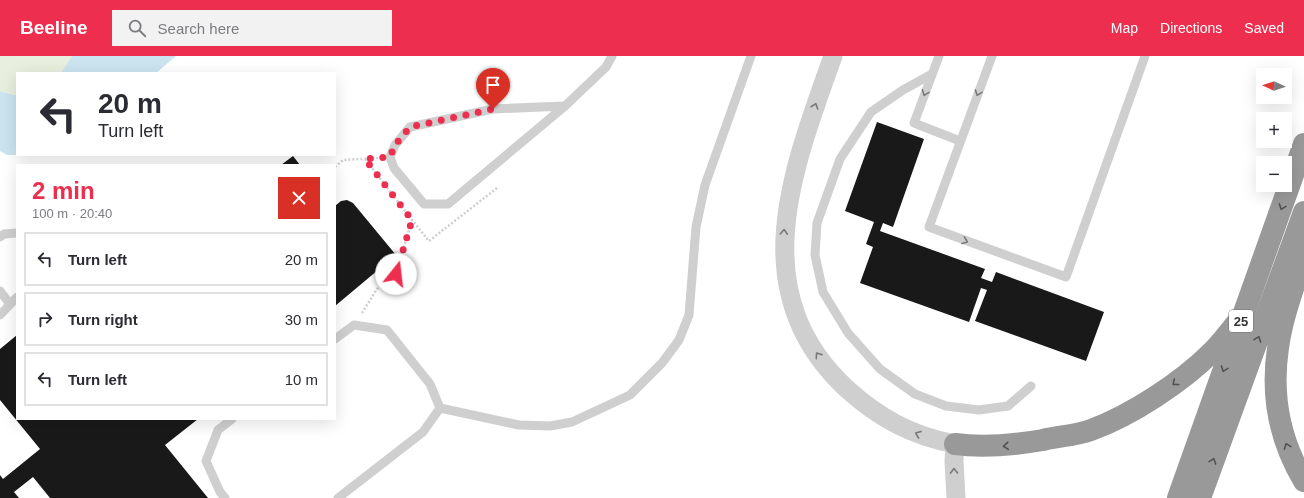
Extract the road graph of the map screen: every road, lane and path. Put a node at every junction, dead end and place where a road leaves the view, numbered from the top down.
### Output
1 (612, 56) edge
2 (751, 56) edge
3 (833, 56) edge
4 (939, 56) edge
5 (992, 56) edge
6 (1145, 56) edge
7 (932, 74) junction
8 (565, 106) junction
9 (960, 141) junction
10 (1304, 144) edge
11 (390, 157) junction
12 (365, 159) junction
13 (336, 166) edge
14 (497, 188) dead end
15 (1304, 212) edge
16 (412, 220) junction
17 (16, 233) edge
18 (0, 237) edge
19 (1304, 254) edge
20 (0, 291) edge
21 (14, 300) edge
22 (0, 315) edge
23 (1242, 317) junction
24 (354, 325) junction
25 (336, 338) edge
26 (1031, 386) dead end
27 (440, 408) junction
28 (231, 420) edge
29 (955, 444) junction
30 (1304, 481) edge
31 (225, 498) edge
32 (338, 498) edge
33 (956, 498) edge
34 (1178, 498) edge
35 (1200, 498) edge

1 - 8 lane
2 - 27 lane
29 -> 3 street
4 - 7 lane
5 -> 9 lane
9 -> 6 lane
7 -> 9 lane
7 - 26 lane
8 - 11 lane
8 - 11 lane
10 -> 23 highway, 25
11 - 12 path
12 - 13 path
12 - 16 path
14 - 16 path
35 -> 15 highway, 25
16 - 24 path
17 - 18 lane
30 -> 19 highway
20 - 21 lane
21 - 22 lane
23 -> 29 highway
23 -> 34 highway, 25
24 - 25 lane
24 - 27 lane
27 - 32 lane
28 - 31 lane
33 -> 29 street

